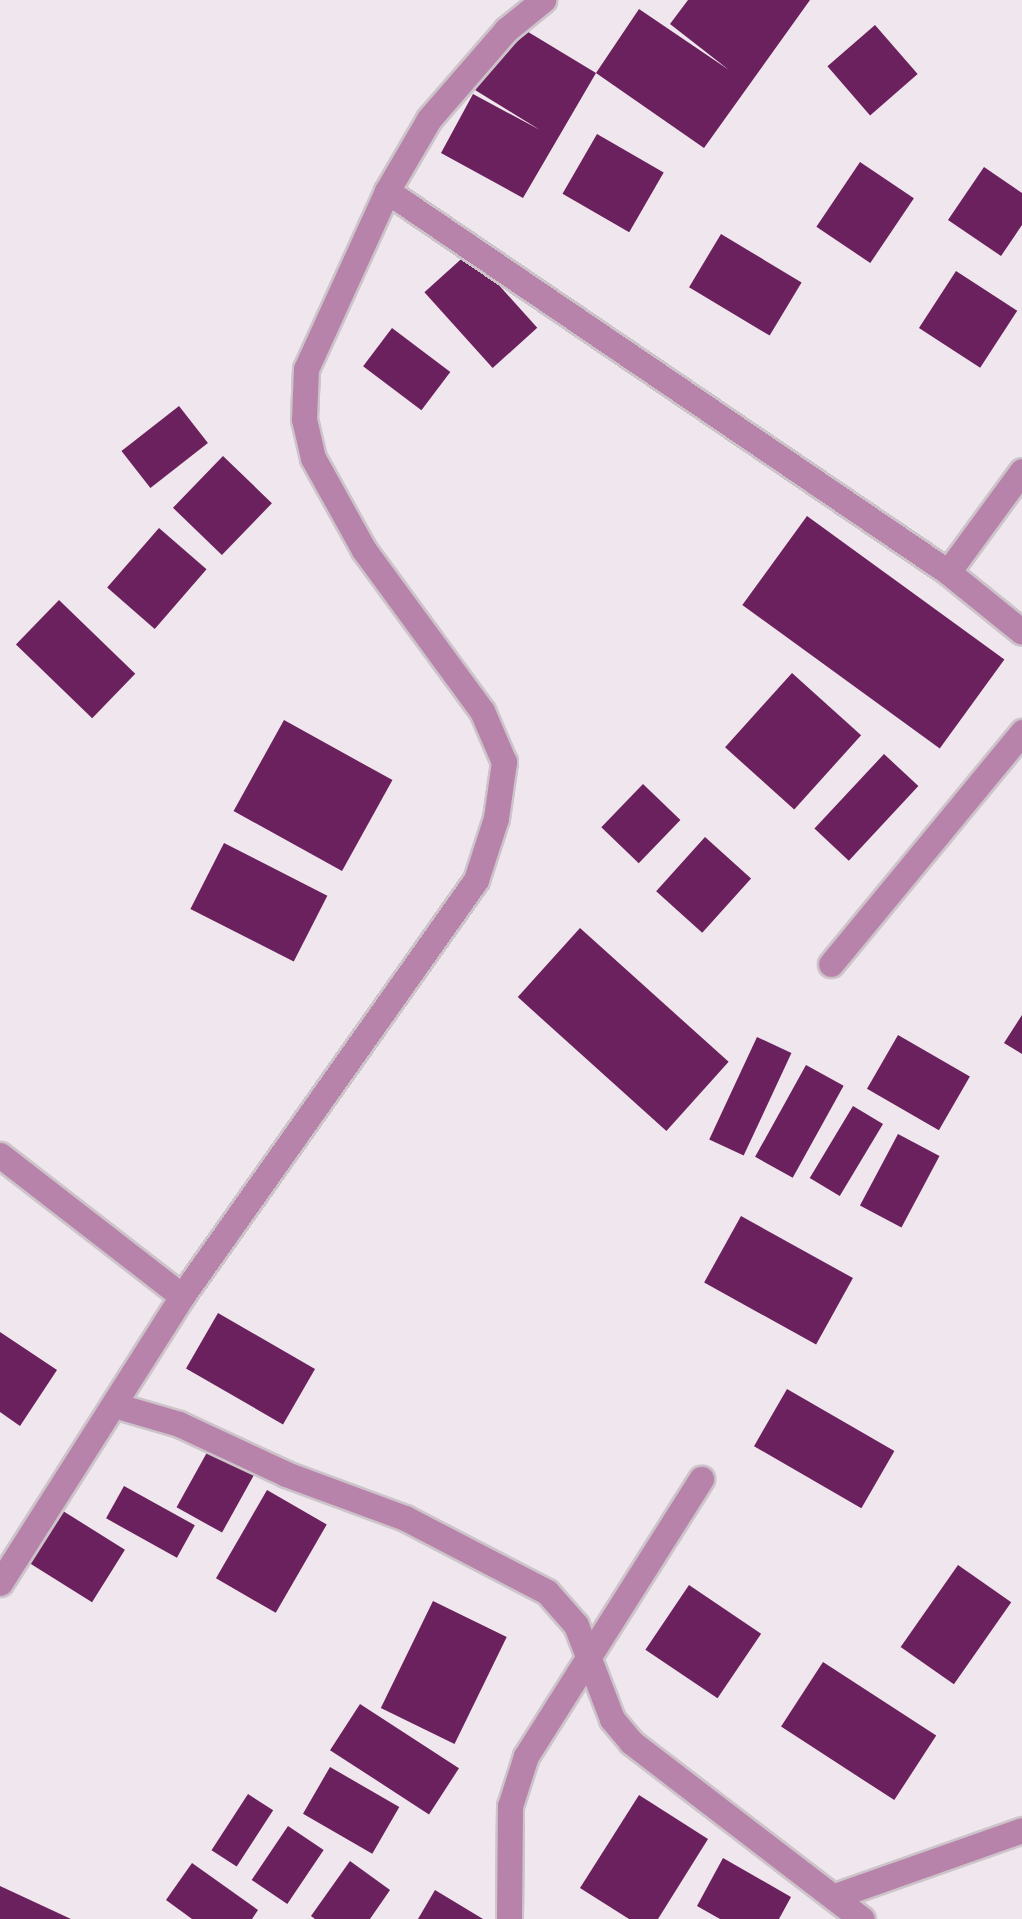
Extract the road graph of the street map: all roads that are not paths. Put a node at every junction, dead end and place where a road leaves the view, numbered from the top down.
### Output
1 (543, 0) edge
2 (387, 191) junction
3 (1022, 471) edge
4 (948, 572) junction
5 (1022, 632) edge
6 (1022, 732) edge
7 (831, 964) dead end
8 (0, 1155) edge
9 (182, 1296) junction
10 (114, 1405) junction
11 (701, 1479) dead end
12 (0, 1583) edge
13 (590, 1662) junction
14 (1022, 1830) edge
15 (835, 1896) junction
16 (509, 1919) edge
17 (862, 1919) edge

1 - 2 street
2 - 4 street
2 - 9 street
3 - 4 street
4 - 5 street
6 - 7 street
8 - 9 street
9 - 10 street
10 - 12 street
10 - 13 street
11 - 13 street
13 - 15 street
13 - 16 street
14 - 15 street
15 - 17 street

